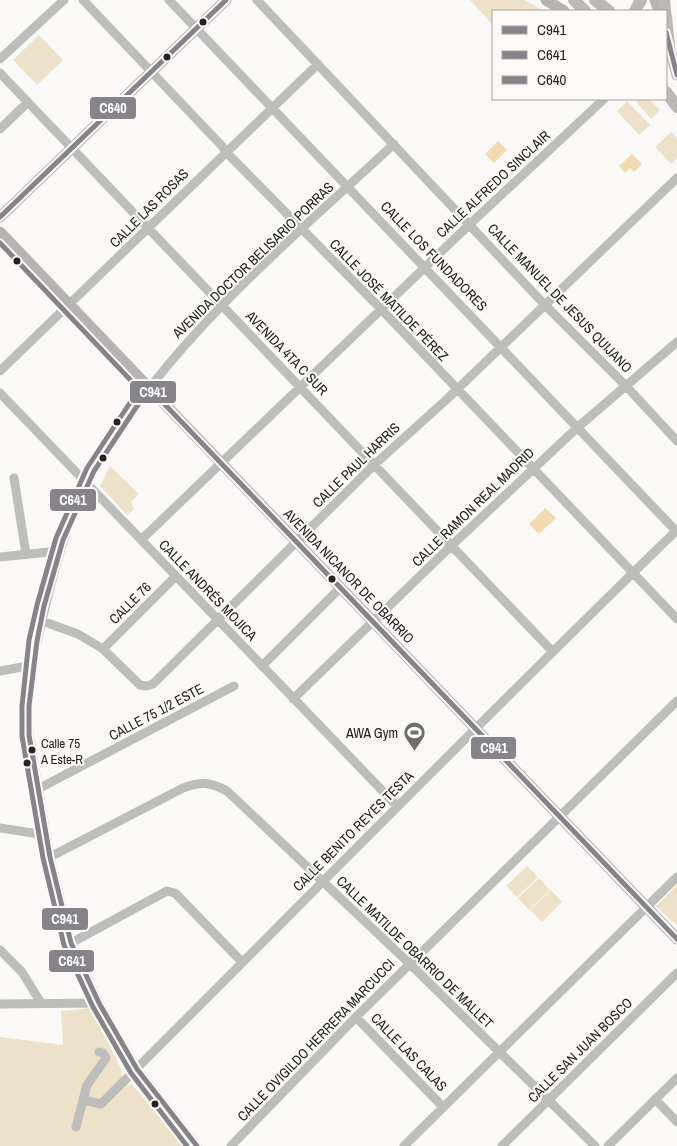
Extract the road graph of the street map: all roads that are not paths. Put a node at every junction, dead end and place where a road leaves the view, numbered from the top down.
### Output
1 (64, 0) edge
2 (83, 0) edge
3 (170, 0) edge
4 (226, 0) edge
5 (257, 0) edge
6 (546, 0) edge
7 (574, 0) edge
8 (595, 0) edge
9 (562, 10) edge
10 (584, 10) edge
11 (603, 10) edge
12 (608, 10) edge
13 (667, 24) edge
14 (196, 28) junction
15 (667, 36) edge
16 (670, 46) junction
17 (0, 60) edge
18 (318, 64) junction
19 (152, 71) junction
20 (0, 73) edge
21 (677, 75) edge
22 (667, 88) edge
23 (667, 93) edge
24 (603, 100) edge
25 (667, 100) edge
26 (677, 101) edge
27 (28, 102) junction
28 (677, 107) edge
29 (272, 108) junction
30 (677, 112) edge
31 (0, 129) edge
32 (394, 144) junction
33 (72, 148) junction
34 (226, 152) junction
35 (677, 178) edge
36 (348, 187) junction
37 (0, 217) edge
38 (470, 224) junction
39 (148, 228) junction
40 (302, 231) junction
41 (0, 232) edge
42 (425, 266) junction
43 (70, 305) junction
44 (545, 305) junction
45 (222, 306) junction
46 (380, 309) junction
47 (677, 342) edge
48 (501, 346) junction
49 (0, 371) edge
50 (301, 386) junction
51 (626, 386) junction
52 (149, 388) junction
53 (457, 390) junction
54 (0, 393) edge
55 (578, 427) junction
56 (677, 441) edge
57 (221, 463) junction
58 (374, 466) junction
59 (533, 470) junction
60 (14, 478) dead end
61 (87, 484) junction
62 (677, 531) edge
63 (141, 540) junction
64 (296, 542) junction
65 (451, 546) junction
66 (59, 551) junction
67 (26, 554) junction
68 (0, 557) edge
69 (634, 572) junction
70 (176, 576) junction
71 (340, 588) junction
72 (217, 619) junction
73 (677, 619) edge
74 (42, 621) junction
75 (373, 624) junction
76 (103, 650) junction
77 (553, 652) junction
78 (33, 665) junction
79 (262, 666) junction
80 (0, 671) edge
81 (234, 686) dead end
82 (294, 699) junction
83 (677, 701) edge
84 (475, 729) junction
85 (38, 789) junction
86 (397, 806) junction
87 (560, 818) junction
88 (0, 828) edge
89 (46, 835) junction
90 (50, 857) junction
91 (677, 877) edge
92 (321, 881) junction
93 (646, 908) junction
94 (677, 939) edge
95 (71, 943) junction
96 (0, 950) edge
97 (242, 962) junction
98 (410, 964) junction
99 (677, 973) edge
100 (41, 1003) junction
101 (99, 1003) junction
102 (0, 1004) edge
103 (356, 1017) junction
104 (100, 1052) dead end
105 (498, 1052) junction
106 (136, 1069) junction
107 (677, 1078) edge
108 (655, 1099) junction
109 (84, 1100) junction
110 (547, 1100) junction
111 (443, 1106) junction
112 (677, 1122) edge
113 (76, 1127) dead end
114 (197, 1146) edge
115 (231, 1146) edge
116 (404, 1146) edge
117 (502, 1146) edge
118 (594, 1146) edge
119 (608, 1146) edge

1 - 17 street
2 - 19 street, CALLE JOSÉ MATILDE PÉREZ
3 - 14 street, CALLE LOS FUNDADORES
4 - 14 main road
5 - 18 street, CALLE MANUEL DE JESUS QUIJANO
6 - 9 main road
7 - 10 highway
8 - 11 highway
8 - 12 highway
13 - 16 highway
14 - 19 main road
14 - 29 street, CALLE LOS FUNDADORES
15 - 16 main road
16 - 21 main road
18 - 29 street, CALLE LAS ROSAS
18 - 32 street, CALLE MANUEL DE JESUS QUIJANO
19 - 33 main road
19 - 34 street, CALLE JOSÉ MATILDE PÉREZ
20 - 27 street, AVENIDA 4TA C SUR
22 - 26 highway
23 - 28 highway
24 - 38 street, CALLE ALFREDO SINCLAIR
25 - 30 main road
27 - 31 street
27 - 33 street, AVENIDA 4TA C SUR
29 - 34 street, CALLE LAS ROSAS
29 - 36 street, CALLE LOS FUNDADORES
32 - 36 street, AVENIDA DOCTOR BELISARIO PORRAS
32 - 38 street, CALLE MANUEL DE JESUS QUIJANO
33 - 37 main road
33 - 39 street, AVENIDA 4TA C SUR
34 - 39 street, CALLE LAS ROSAS
34 - 40 street, CALLE JOSÉ MATILDE PÉREZ
35 - 44 street, CALLE PAUL HARRIS
36 - 40 street, AVENIDA DOCTOR BELISARIO PORRAS
36 - 42 street, CALLE LOS FUNDADORES
38 - 42 street, CALLE ALFREDO SINCLAIR
38 - 44 street, CALLE MANUEL DE JESUS QUIJANO
39 - 43 street, CALLE LAS ROSAS
39 - 45 street, AVENIDA 4TA C SUR
40 - 45 street, AVENIDA DOCTOR BELISARIO PORRAS
40 - 46 street, CALLE JOSÉ MATILDE PÉREZ
41 - 43 main road, AVENIDA NICANOR DE OBARRIO
42 - 46 street, CALLE ALFREDO SINCLAIR
42 - 48 street, CALLE LOS FUNDADORES
43 - 49 street, CALLE LAS ROSAS
43 - 52 main road, AVENIDA NICANOR DE OBARRIO
44 - 48 street, CALLE PAUL HARRIS
44 - 51 street, CALLE MANUEL DE JESUS QUIJANO
45 - 50 street, AVENIDA 4TA C SUR
45 - 52 street, AVENIDA DOCTOR BELISARIO PORRAS
46 - 50 street, CALLE ALFREDO SINCLAIR
46 - 53 street, CALLE JOSÉ MATILDE PÉREZ
47 - 51 street, CALLE RAMON REAL MADRID
48 - 53 street, CALLE PAUL HARRIS
48 - 55 street, CALLE LOS FUNDADORES
50 - 57 street, CALLE ALFREDO SINCLAIR
50 - 58 street, AVENIDA 4TA C SUR
51 - 55 street, CALLE RAMON REAL MADRID
51 - 56 street, CALLE MANUEL DE JESUS QUIJANO
52 - 57 main road, AVENIDA NICANOR DE OBARRIO
52 - 61 street, AVENIDA DOCTOR BELISARIO PORRAS
53 - 58 street, CALLE PAUL HARRIS
53 - 59 street, CALLE JOSÉ MATILDE PÉREZ
54 - 61 street, CALLE ANDRÉS MOJICA
55 - 59 street, CALLE RAMON REAL MADRID
55 - 62 street, CALLE LOS FUNDADORES
57 - 63 street, CALLE ALFREDO SINCLAIR
57 - 64 main road, AVENIDA NICANOR DE OBARRIO
58 - 64 street, CALLE PAUL HARRIS
58 - 65 street, AVENIDA 4TA C SUR
59 - 65 street, CALLE RAMON REAL MADRID
59 - 69 street, CALLE JOSÉ MATILDE PÉREZ
60 - 67 street
61 - 63 street, CALLE ANDRÉS MOJICA
61 - 66 street, AVENIDA DOCTOR BELISARIO PORRAS
62 - 69 street, CALLE BENITO REYES TESTA
63 - 70 street, CALLE ANDRÉS MOJICA
64 - 71 main road, AVENIDA NICANOR DE OBARRIO
64 - 72 street, CALLE PAUL HARRIS
65 - 75 street, CALLE RAMON REAL MADRID
65 - 77 street, AVENIDA 4TA C SUR
66 - 67 street
66 - 74 street, AVENIDA DOCTOR BELISARIO PORRAS
67 - 68 street
69 - 73 street, CALLE JOSÉ MATILDE PÉREZ
69 - 77 street, CALLE BENITO REYES TESTA
70 - 72 street, CALLE ANDRÉS MOJICA
70 - 76 street, CALLE 76
71 - 75 main road, AVENIDA NICANOR DE OBARRIO
71 - 79 street
72 - 76 street, CALLE PAUL HARRIS
72 - 79 street, CALLE ANDRÉS MOJICA
74 - 76 street, CALLE PAUL HARRIS
74 - 78 street, AVENIDA DOCTOR BELISARIO PORRAS
75 - 82 street, CALLE RAMON REAL MADRID
75 - 84 main road, AVENIDA NICANOR DE OBARRIO
77 - 84 street, CALLE BENITO REYES TESTA
78 - 80 street
78 - 85 street, AVENIDA DOCTOR BELISARIO PORRAS
79 - 82 street, CALLE ANDRÉS MOJICA
81 - 85 street, CALLE 75 1/2 ESTE
82 - 86 street, CALLE ANDRÉS MOJICA
83 - 87 street, CALLE OVIGILDO HERRERA MARCUCCI
84 - 86 street, CALLE BENITO REYES TESTA
84 - 87 main road, AVENIDA NICANOR DE OBARRIO
85 - 89 street, AVENIDA DOCTOR BELISARIO PORRAS
86 - 92 street, CALLE BENITO REYES TESTA
87 - 93 main road, AVENIDA NICANOR DE OBARRIO
87 - 98 street, CALLE OVIGILDO HERRERA MARCUCCI
88 - 89 street
89 - 90 street, AVENIDA DOCTOR BELISARIO PORRAS
90 - 92 street, CALLE MATILDE OBARRIO DE MALLET
90 - 95 street, AVENIDA DOCTOR BELISARIO PORRAS
91 - 93 street
92 - 97 street, CALLE BENITO REYES TESTA
92 - 98 street, CALLE MATILDE OBARRIO DE MALLET
93 - 94 main road, AVENIDA NICANOR DE OBARRIO
93 - 105 street
95 - 97 street
95 - 101 street, AVENIDA DOCTOR BELISARIO PORRAS
96 - 100 street
97 - 106 street, CALLE BENITO REYES TESTA
98 - 103 street, CALLE OVIGILDO HERRERA MARCUCCI
98 - 105 street, CALLE MATILDE OBARRIO DE MALLET
99 - 110 street, CALLE SAN JUAN BOSCO
100 - 101 street
100 - 102 street
101 - 106 street, AVENIDA DOCTOR BELISARIO PORRAS
103 - 111 street, CALLE LAS CALAS
103 - 115 street, CALLE OVIGILDO HERRERA MARCUCCI
104 - 109 street
105 - 110 street, CALLE MATILDE OBARRIO DE MALLET
105 - 111 street
106 - 109 street, CALLE BENITO REYES TESTA
106 - 114 street, AVENIDA DOCTOR BELISARIO PORRAS
107 - 108 street
108 - 112 street
108 - 119 street
109 - 113 street
110 - 117 street, CALLE SAN JUAN BOSCO
110 - 118 street, CALLE MATILDE OBARRIO DE MALLET
111 - 116 street

